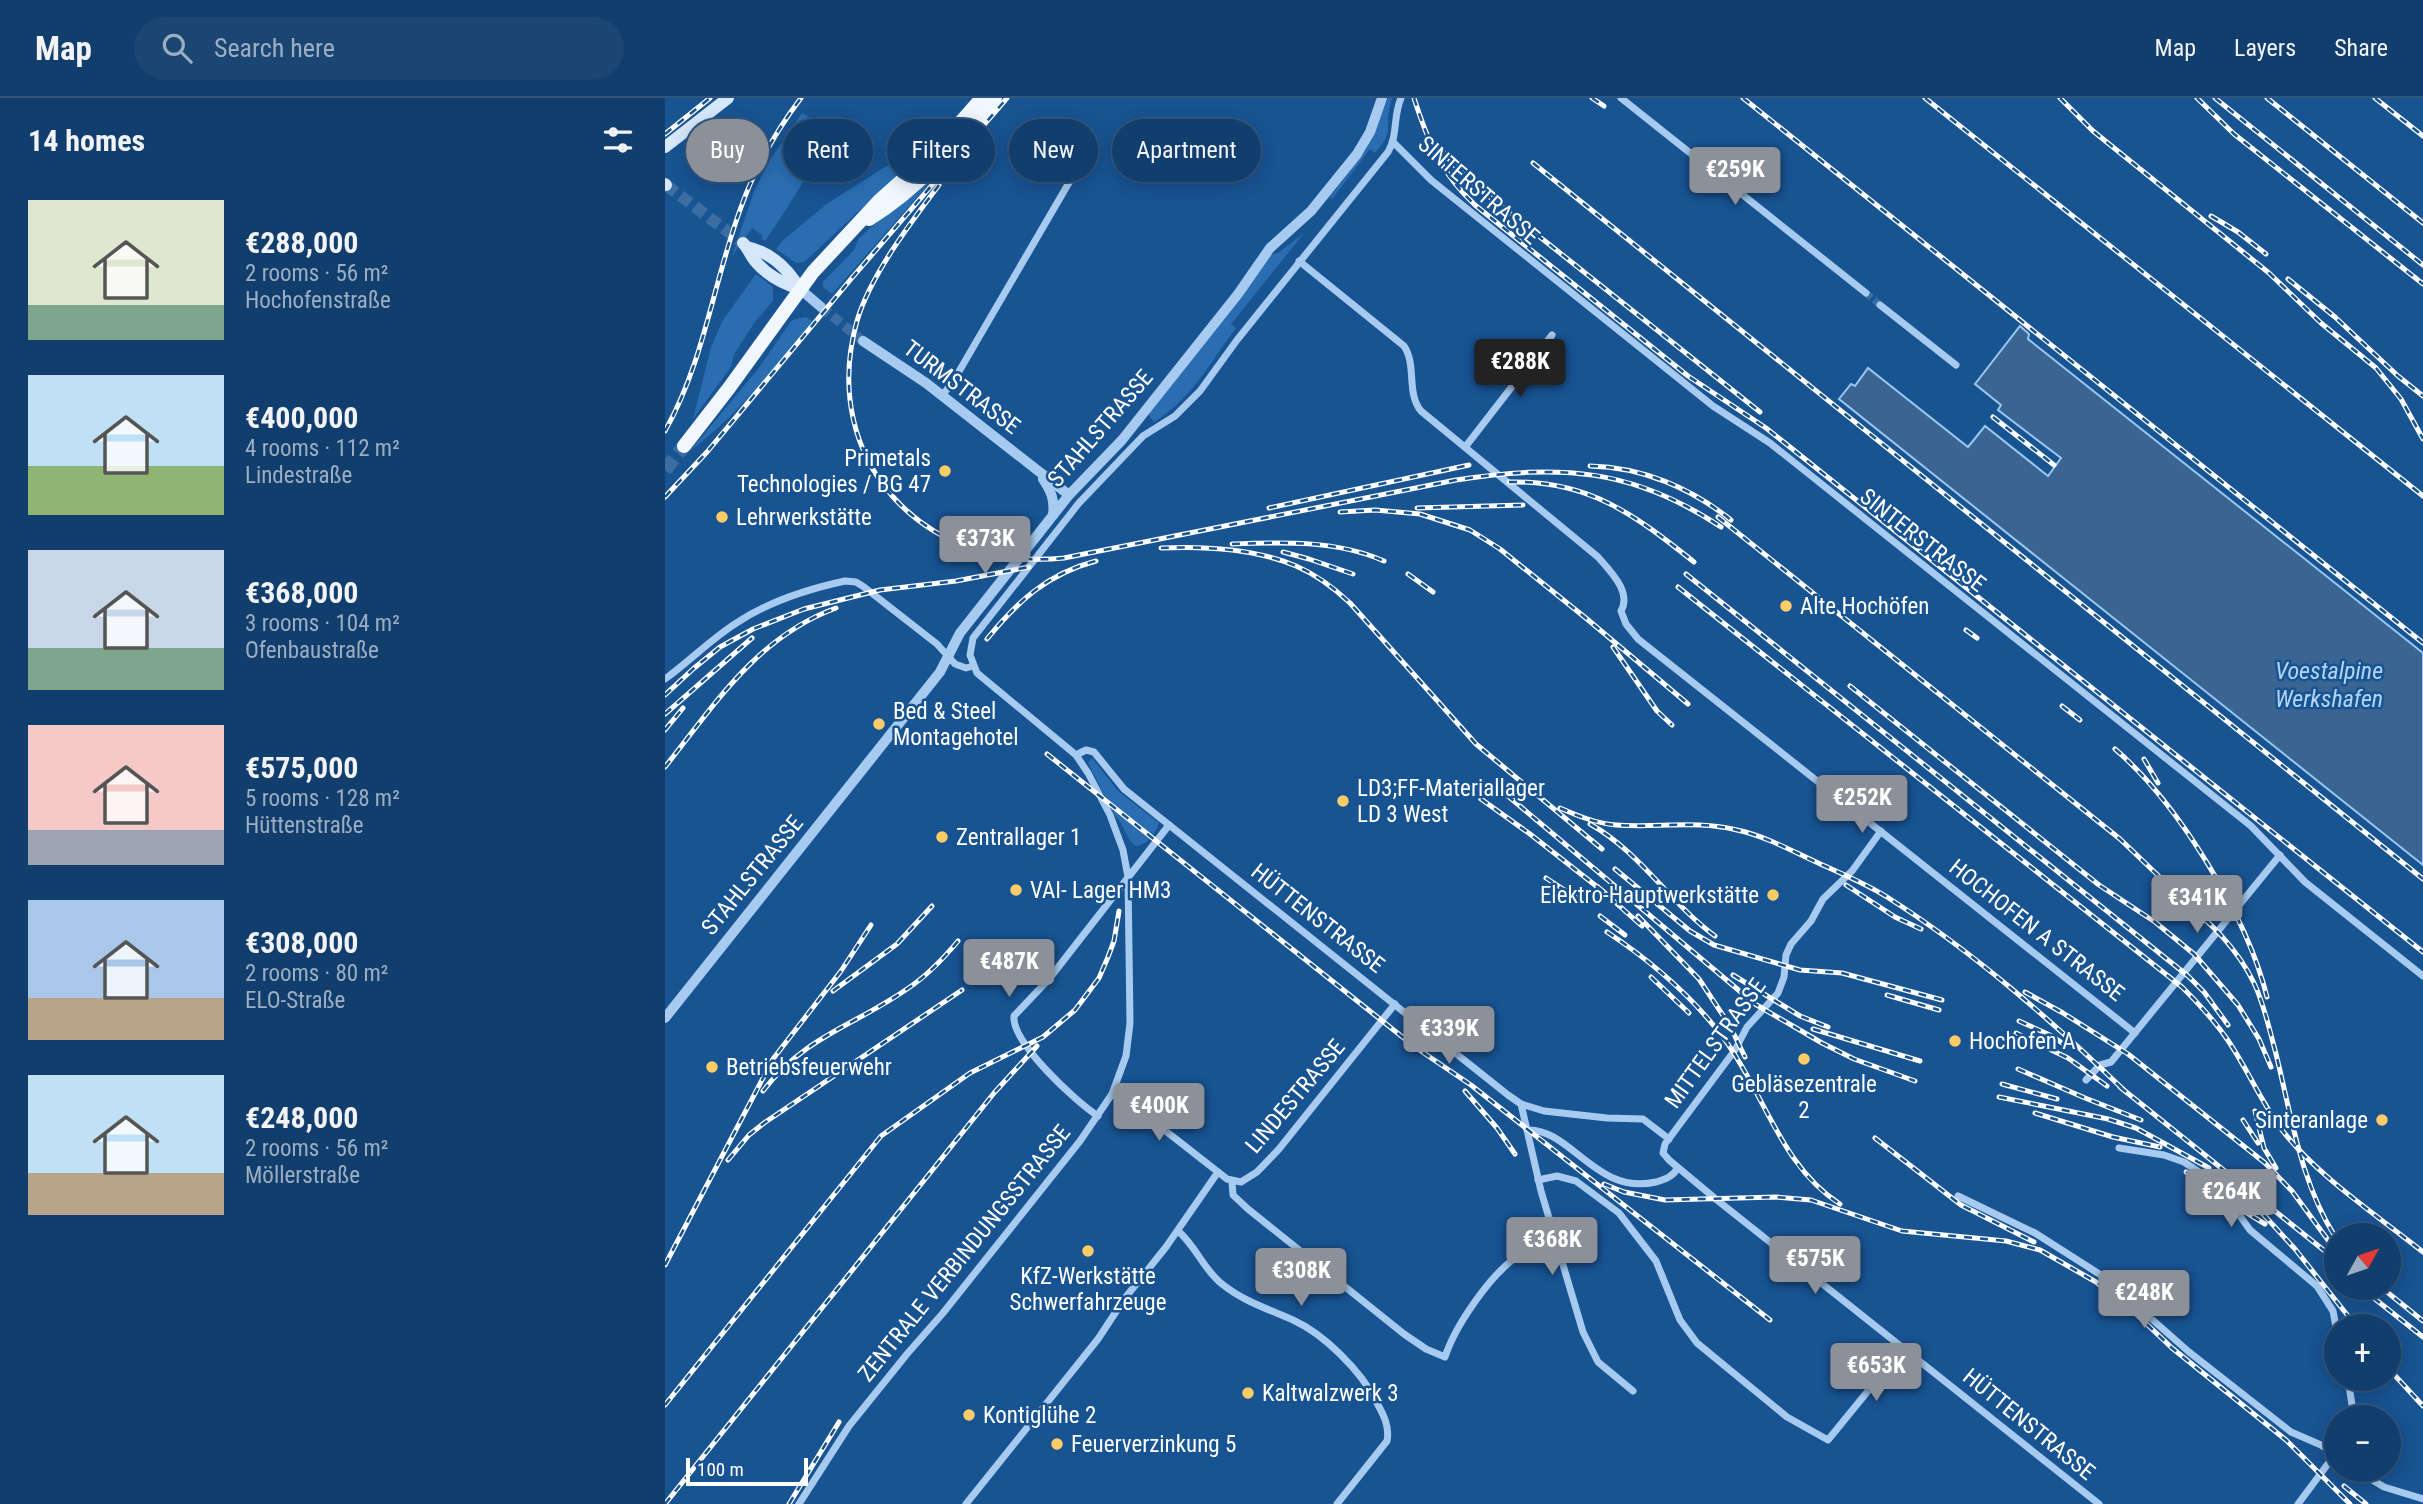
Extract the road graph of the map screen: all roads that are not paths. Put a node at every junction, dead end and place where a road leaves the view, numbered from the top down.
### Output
1 (728, 98) edge
2 (982, 98) edge
3 (995, 98) edge
4 (1382, 98) edge
5 (1401, 98) edge
6 (1621, 98) edge
7 (1393, 142) junction
8 (665, 147) edge
9 (1069, 182) edge
10 (856, 228) junction
11 (745, 245) tunnel mouth
12 (1299, 261) junction
13 (800, 289) junction
14 (1866, 293) tunnel mouth
15 (1880, 304) tunnel mouth
16 (821, 307) tunnel mouth
17 (1552, 335) dead end
18 (863, 341) tunnel mouth
19 (1956, 365) dead end
20 (942, 396) junction
21 (684, 446) tunnel mouth
22 (1466, 446) junction
23 (1035, 468) junction
24 (1069, 495) junction
25 (1079, 503) junction
26 (1053, 515) junction
27 (948, 657) junction
28 (973, 666) junction
29 (665, 680) edge
30 (1076, 755) junction
31 (1169, 825) junction
32 (1881, 831) junction
33 (2280, 855) junction
34 (1128, 877) junction
35 (2423, 976) edge
36 (1395, 1004) junction
37 (665, 1018) edge
38 (2135, 1033) junction
39 (2086, 1080) dead end
40 (1112, 1094) junction
41 (1521, 1104) junction
42 (1098, 1115) junction
43 (1527, 1130) junction
44 (1669, 1139) junction
45 (2119, 1148) dead end
46 (1678, 1168) junction
47 (1218, 1172) junction
48 (1538, 1180) junction
49 (1232, 1182) junction
50 (1958, 1196) dead end
51 (1178, 1231) junction
52 (1556, 1240) junction
53 (2334, 1314) edge
54 (1903, 1348) junction
55 (1633, 1391) dead end
56 (2324, 1447) edge
57 (2324, 1470) edge
58 (2377, 1482) edge
59 (2423, 1499) edge
60 (799, 1504) edge
61 (966, 1504) edge
62 (1337, 1504) edge
63 (2099, 1504) edge
64 (2298, 1504) edge

1 - 8 main road
2 - 10 main road
3 - 10 main road
4 - 24 street, STAHLSTRASSE
5 - 7 street
6 - 14 street
7 - 12 street
7 - 33 street, SINTERSTRASSE
9 - 20 street
10 - 13 main road
11 - 13 main road
12 - 22 street, HOCHOFEN A STRASSE
12 - 25 street
13 - 16 street
13 - 21 main road
15 - 19 street
17 - 22 street
18 - 20 street, TURMSTRASSE
20 - 23 street, TURMSTRASSE
22 - 32 street, HOCHOFEN A STRASSE
23 - 24 street, TURMSTRASSE
23 - 26 street, TURMSTRASSE
24 - 25 street
24 - 26 street, STAHLSTRASSE
25 - 28 street
26 - 27 street, STAHLSTRASSE
27 - 28 street
27 - 29 street
27 - 37 street, STAHLSTRASSE
28 - 30 street, ZENTRALE VERBINDUNGSSTRASSE
30 - 31 street, HÜTTENSTRASSE
30 - 34 street, ZENTRALE VERBINDUNGSSTRASSE
31 - 34 street
31 - 36 street, HÜTTENSTRASSE
32 - 38 street, HOCHOFEN A STRASSE
32 - 44 street, MITTELSTRASSE
33 - 35 street, SINTERSTRASSE
33 - 38 street
34 - 40 street, ZENTRALE VERBINDUNGSSTRASSE
34 - 42 street
36 - 41 street, HÜTTENSTRASSE
36 - 49 street, LINDESTRASSE
38 - 39 street
40 - 42 street, ZENTRALE VERBINDUNGSSTRASSE
40 - 47 street
41 - 43 street
41 - 44 street
42 - 60 street, ZENTRALE VERBINDUNGSSTRASSE
43 - 46 street
43 - 48 street
44 - 46 street
45 - 53 street
46 - 54 street, HÜTTENSTRASSE
47 - 49 street
47 - 51 street
48 - 52 street
48 - 54 street
49 - 52 street
50 - 56 street
51 - 61 street
51 - 62 street
52 - 55 street
54 - 63 street, HÜTTENSTRASSE
57 - 64 street
58 - 59 street

